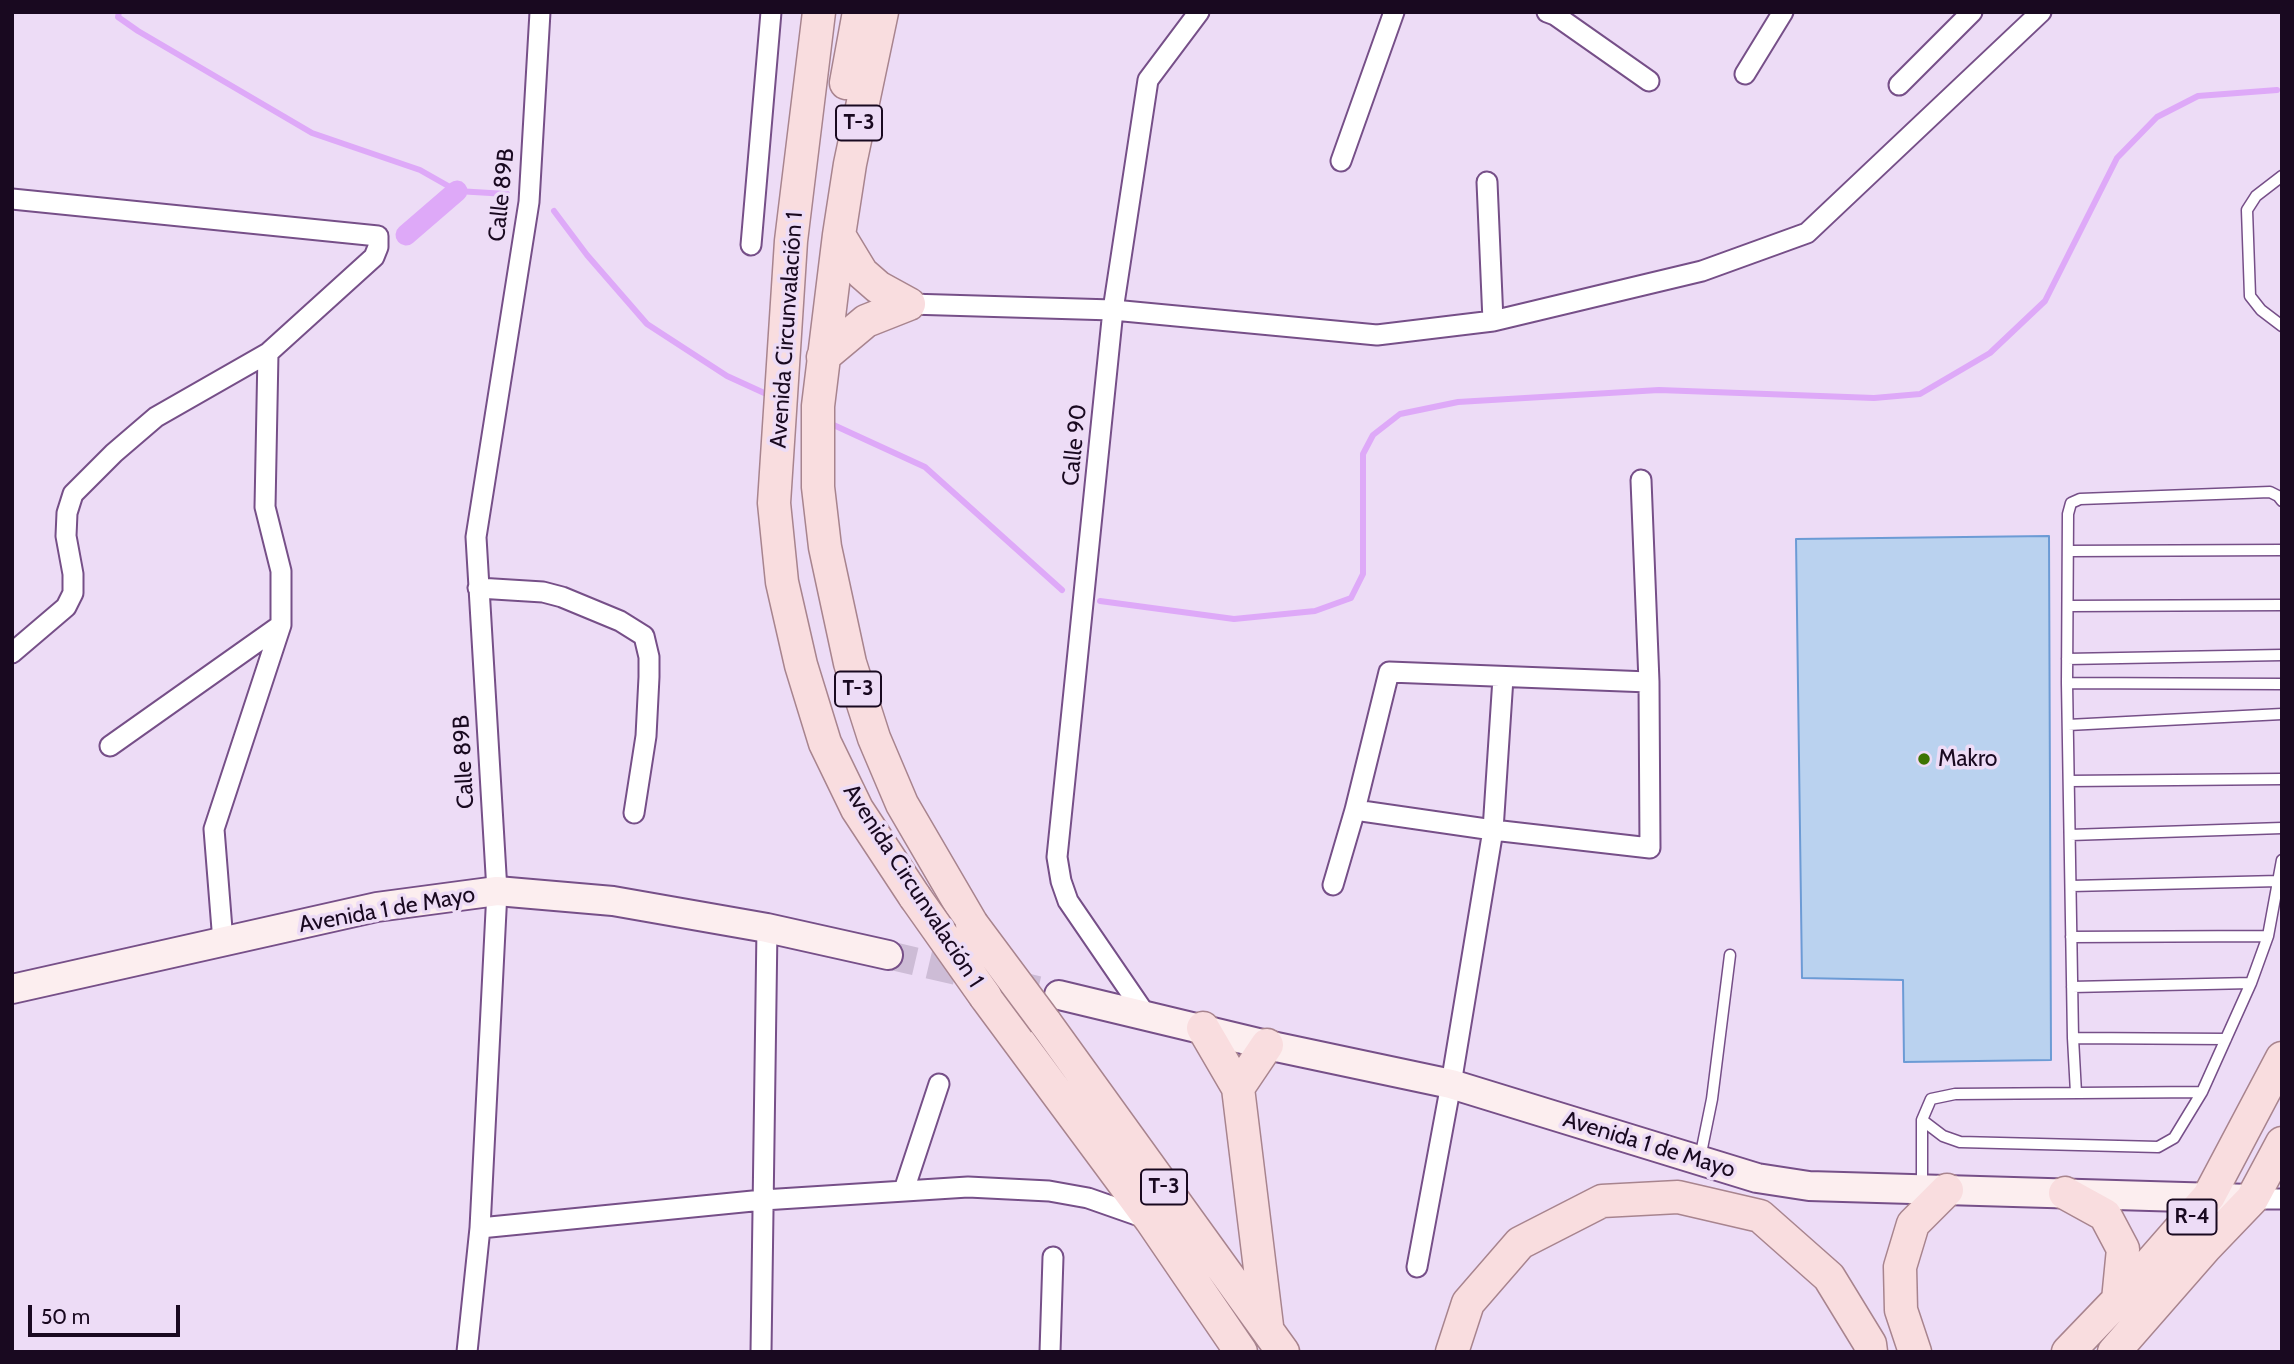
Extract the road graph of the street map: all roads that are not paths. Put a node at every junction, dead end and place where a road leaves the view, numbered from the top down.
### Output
1 (540, 12) edge
2 (771, 12) edge
3 (811, 12) edge
4 (819, 12) edge
5 (830, 12) edge
6 (859, 12) edge
7 (882, 12) edge
8 (1199, 12) edge
9 (1394, 12) edge
10 (1783, 12) edge
11 (1972, 12) edge
12 (2041, 12) edge
13 (1553, 13) edge
14 (1745, 74) dead end
15 (1649, 81) dead end
16 (1899, 85) dead end
17 (809, 97) junction
18 (1341, 161) dead end
19 (2282, 176) edge
20 (1487, 181) dead end
21 (12, 199) edge
22 (839, 235) junction
23 (751, 245) dead end
24 (832, 293) junction
25 (908, 304) junction
26 (1113, 310) junction
27 (1493, 321) junction
28 (2282, 326) edge
29 (268, 353) junction
30 (823, 357) junction
31 (1641, 480) dead end
32 (2282, 501) edge
33 (2282, 550) edge
34 (2069, 551) junction
35 (478, 588) junction
36 (2282, 605) edge
37 (2069, 606) junction
38 (281, 625) junction
39 (12, 653) edge
40 (2282, 655) edge
41 (2067, 659) junction
42 (1503, 678) junction
43 (1649, 682) junction
44 (2067, 683) junction
45 (2282, 684) edge
46 (2282, 714) edge
47 (2068, 725) junction
48 (110, 746) dead end
49 (2282, 779) edge
50 (2069, 781) junction
51 (1355, 810) junction
52 (634, 813) dead end
53 (2282, 828) edge
54 (1493, 830) junction
55 (2070, 835) junction
56 (2282, 860) edge
57 (2279, 881) junction
58 (1333, 885) dead end
59 (2071, 886) junction
60 (497, 891) junction
61 (767, 928) junction
62 (2267, 936) junction
63 (2071, 937) junction
64 (223, 942) junction
65 (888, 955) tunnel mouth
66 (1730, 955) dead end
67 (2251, 984) junction
68 (2072, 987) junction
69 (12, 989) edge
70 (1052, 1008) junction
71 (1146, 1015) junction
72 (1203, 1028) junction
73 (2073, 1038) junction
74 (2226, 1039) junction
75 (1267, 1045) junction
76 (2282, 1058) edge
77 (939, 1084) dead end
78 (1451, 1084) junction
79 (1238, 1088) junction
80 (2202, 1092) junction
81 (2076, 1093) junction
82 (1922, 1120) junction
83 (2282, 1143) edge
84 (1699, 1161) junction
85 (1934, 1189) junction
86 (904, 1190) junction
87 (2065, 1193) junction
88 (2209, 1196) junction
89 (2267, 1199) edge
90 (763, 1200) junction
91 (1151, 1220) junction
92 (480, 1228) junction
93 (1053, 1257) dead end
94 (1417, 1267) dead end
95 (2118, 1300) junction
96 (1275, 1341) edge
97 (467, 1352) edge
98 (761, 1352) edge
99 (1050, 1352) edge
100 (1241, 1352) edge
101 (1452, 1352) edge
102 (1871, 1352) edge
103 (1915, 1352) edge
104 (2068, 1352) edge
105 (2114, 1352) edge

1 - 35 street, Calle 89B
2 - 23 street
3 - 17 main road
4 - 17 main road, T-3
5 - 17 main road
6 - 24 main road
7 - 22 main road, T-3
8 - 26 street, Calle 90
9 - 18 street
10 - 14 street
11 - 16 street
12 - 27 street
13 - 15 street
17 - 91 main road, Avenida Circunvalación 1 / T-3, bridge
19 - 28 lane
20 - 27 street
21 - 29 street
22 - 24 main road, T-3
22 - 25 main road
24 - 30 main road, Avenida Circunvalación 1 / T-3
25 - 26 street
25 - 30 main road
26 - 27 street
26 - 71 street, Calle 90
29 - 38 street
29 - 39 street
30 - 70 main road, Avenida Circunvalación 1 / T-3, bridge
31 - 43 street
32 - 34 lane
33 - 34 lane
34 - 37 lane
35 - 52 street
35 - 60 street, Calle 89B
36 - 37 lane
37 - 41 lane
38 - 48 street
38 - 64 street
40 - 41 lane
41 - 44 lane
42 - 43 street
42 - 51 street
42 - 54 street
43 - 54 street
44 - 45 lane
44 - 47 lane
46 - 47 lane
47 - 50 lane
49 - 50 lane
50 - 55 lane
51 - 54 street
51 - 58 street
53 - 55 lane
54 - 78 street
55 - 59 lane
56 - 57 lane
57 - 59 lane
57 - 62 lane
59 - 63 lane
60 - 61 street, Avenida 1 de Mayo
60 - 64 street, Avenida 1 de Mayo
60 - 92 street, Calle 89B
61 - 65 street, Avenida 1 de Mayo
61 - 90 street
62 - 63 lane
62 - 67 lane
63 - 68 lane
64 - 69 street, Avenida 1 de Mayo
66 - 84 lane
67 - 68 lane
67 - 74 lane
68 - 73 lane
70 - 71 street, Avenida 1 de Mayo
70 - 96 main road, Avenida Circunvalación 1 / T-3
71 - 72 street, Avenida 1 de Mayo
72 - 75 street, Avenida 1 de Mayo
72 - 79 main road
73 - 74 lane
73 - 81 lane
74 - 80 lane
75 - 78 street, Avenida 1 de Mayo
75 - 79 main road
76 - 88 main road, R-4
77 - 86 street
78 - 84 street, Avenida 1 de Mayo
78 - 94 street
79 - 96 main road
80 - 81 lane
80 - 82 lane
81 - 82 lane
82 - 85 lane
83 - 89 main road, R-4
84 - 85 street, Avenida 1 de Mayo
85 - 87 street, Avenida 1 de Mayo
85 - 103 main road
86 - 90 street
86 - 91 street
87 - 88 street, Avenida 1 de Mayo
87 - 95 main road
88 - 89 street, Avenida 1 de Mayo
88 - 95 main road, R-4
89 - 105 main road, R-4
90 - 92 street
90 - 98 street
91 - 100 main road, Avenida Circunvalación 1 / T-3
92 - 97 street, Calle 89B
93 - 99 street
95 - 104 main road, R-4
101 - 102 main road

